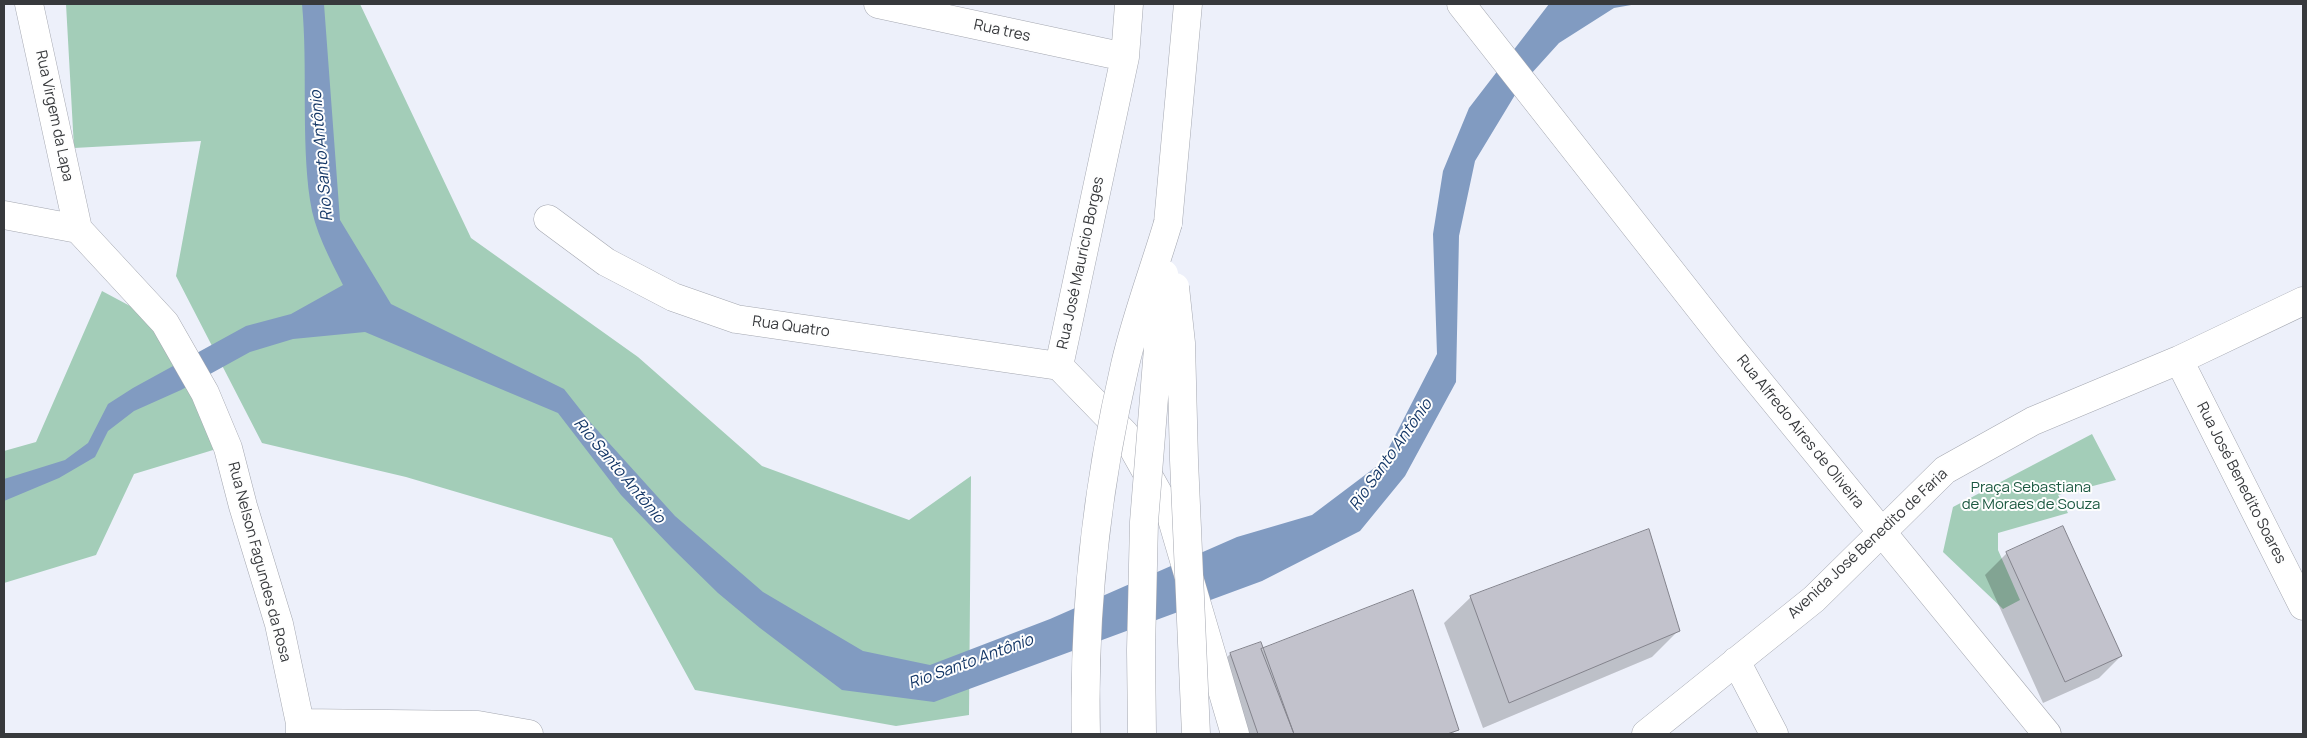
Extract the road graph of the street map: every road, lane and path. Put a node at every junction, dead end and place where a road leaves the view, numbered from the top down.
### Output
1 (29, 4) edge
2 (878, 4) edge
3 (1129, 4) edge
4 (1188, 4) edge
5 (1462, 4) edge
6 (1125, 57) junction
7 (4, 215) edge
8 (548, 219) dead end
9 (1168, 223) junction
10 (78, 229) junction
11 (2303, 301) edge
12 (2179, 360) junction
13 (1059, 366) junction
14 (1881, 531) junction
15 (2303, 606) edge
16 (1736, 661) junction
17 (300, 728) edge
18 (529, 734) edge
19 (1086, 734) edge
20 (1142, 734) edge
21 (1196, 734) edge
22 (1235, 734) edge
23 (1646, 734) edge
24 (1774, 734) edge
25 (2047, 734) edge

1 - 10 main road, Rua Virgem da Lapa
2 - 6 main road, Rua tres
3 - 6 main road, Rua José Mauricio Borges
4 - 9 main road
5 - 14 main road, Rua Alfredo Aires de Oliveira
6 - 13 main road, Rua José Mauricio Borges
7 - 10 main road
8 - 13 main road, Rua Quatro
9 - 19 main road, bridge
9 - 20 main road, bridge
9 - 21 main road, bridge
10 - 17 main road, Rua Nelson Fagundes da Rosa
11 - 12 main road, Avenida José Benedito de Faria
12 - 14 main road, Avenida José Benedito de Faria
12 - 15 main road, Rua José Benedito Soares
13 - 22 main road, Rua José Mauricio Borges, bridge
14 - 16 main road, Avenida José Benedito de Faria
14 - 25 main road, Rua Alfredo Aires de Oliveira
16 - 23 main road, Avenida José Benedito de Faria
16 - 24 main road
17 - 18 main road

